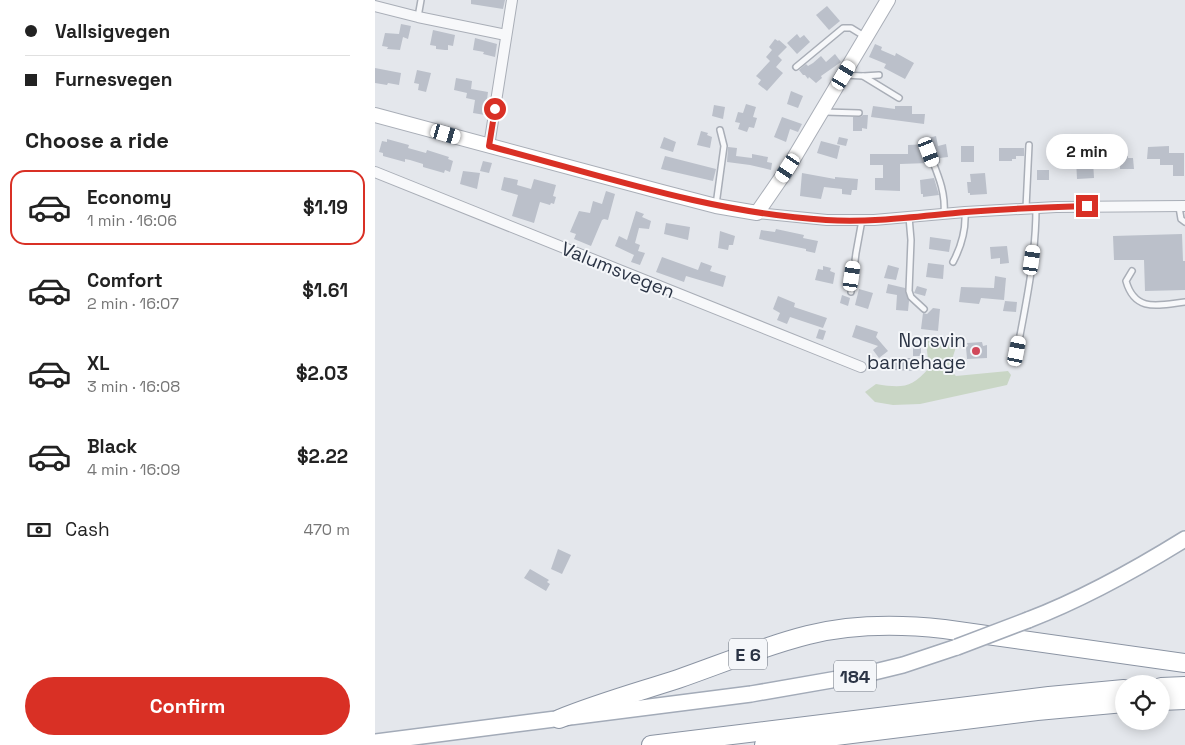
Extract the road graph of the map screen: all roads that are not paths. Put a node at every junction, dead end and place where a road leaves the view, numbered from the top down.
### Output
1 (421, 0) edge
2 (512, 0) edge
3 (889, 0) edge
4 (375, 6) edge
5 (418, 17) junction
6 (506, 35) junction
7 (867, 37) junction
8 (796, 67) dead end
9 (844, 75) junction
10 (879, 75) dead end
11 (863, 76) junction
12 (899, 98) dead end
13 (821, 112) junction
14 (859, 113) dead end
15 (375, 115) edge
16 (720, 130) dead end
17 (1029, 145) dead end
18 (489, 146) junction
19 (929, 152) dead end
20 (375, 172) edge
21 (716, 206) junction
22 (1182, 206) edge
23 (1031, 208) junction
24 (965, 212) junction
25 (757, 213) junction
26 (944, 214) junction
27 (909, 217) junction
28 (862, 220) junction
29 (1185, 222) edge
30 (953, 262) dead end
31 (1131, 271) dead end
32 (851, 292) dead end
33 (1185, 302) edge
34 (923, 310) dead end
35 (1017, 351) dead end
36 (861, 367) dead end
37 (1185, 538) edge
38 (1185, 664) edge
39 (1185, 686) edge
40 (1170, 687) edge
41 (1115, 690) edge
42 (1170, 700) edge
43 (1185, 700) edge
44 (1115, 704) edge
45 (559, 719) junction
46 (375, 742) edge
47 (651, 745) edge
48 (764, 745) edge

1 - 5 lane
2 - 6 street
3 - 7 main road
4 - 5 street
5 - 6 street
6 - 18 street
7 - 8 lane
7 - 9 main road
9 - 11 lane
9 - 13 main road
10 - 11 lane
11 - 12 lane
13 - 14 lane
13 - 25 main road
15 - 18 main road
16 - 21 lane
17 - 23 lane
18 - 21 main road
19 - 26 lane
20 - 36 street, Valumsvegen
21 - 25 main road
22 - 23 street
22 - 29 lane
23 - 24 street
23 - 35 lane
24 - 26 street
24 - 30 lane
25 - 28 street
26 - 27 street
27 - 28 street
27 - 34 lane
28 - 32 lane
31 - 33 lane
37 - 45 main road, 184, bridge
38 - 45 highway, E 6
39 - 40 highway
41 - 47 highway
42 - 43 highway
44 - 48 highway
45 - 46 main road, 184

